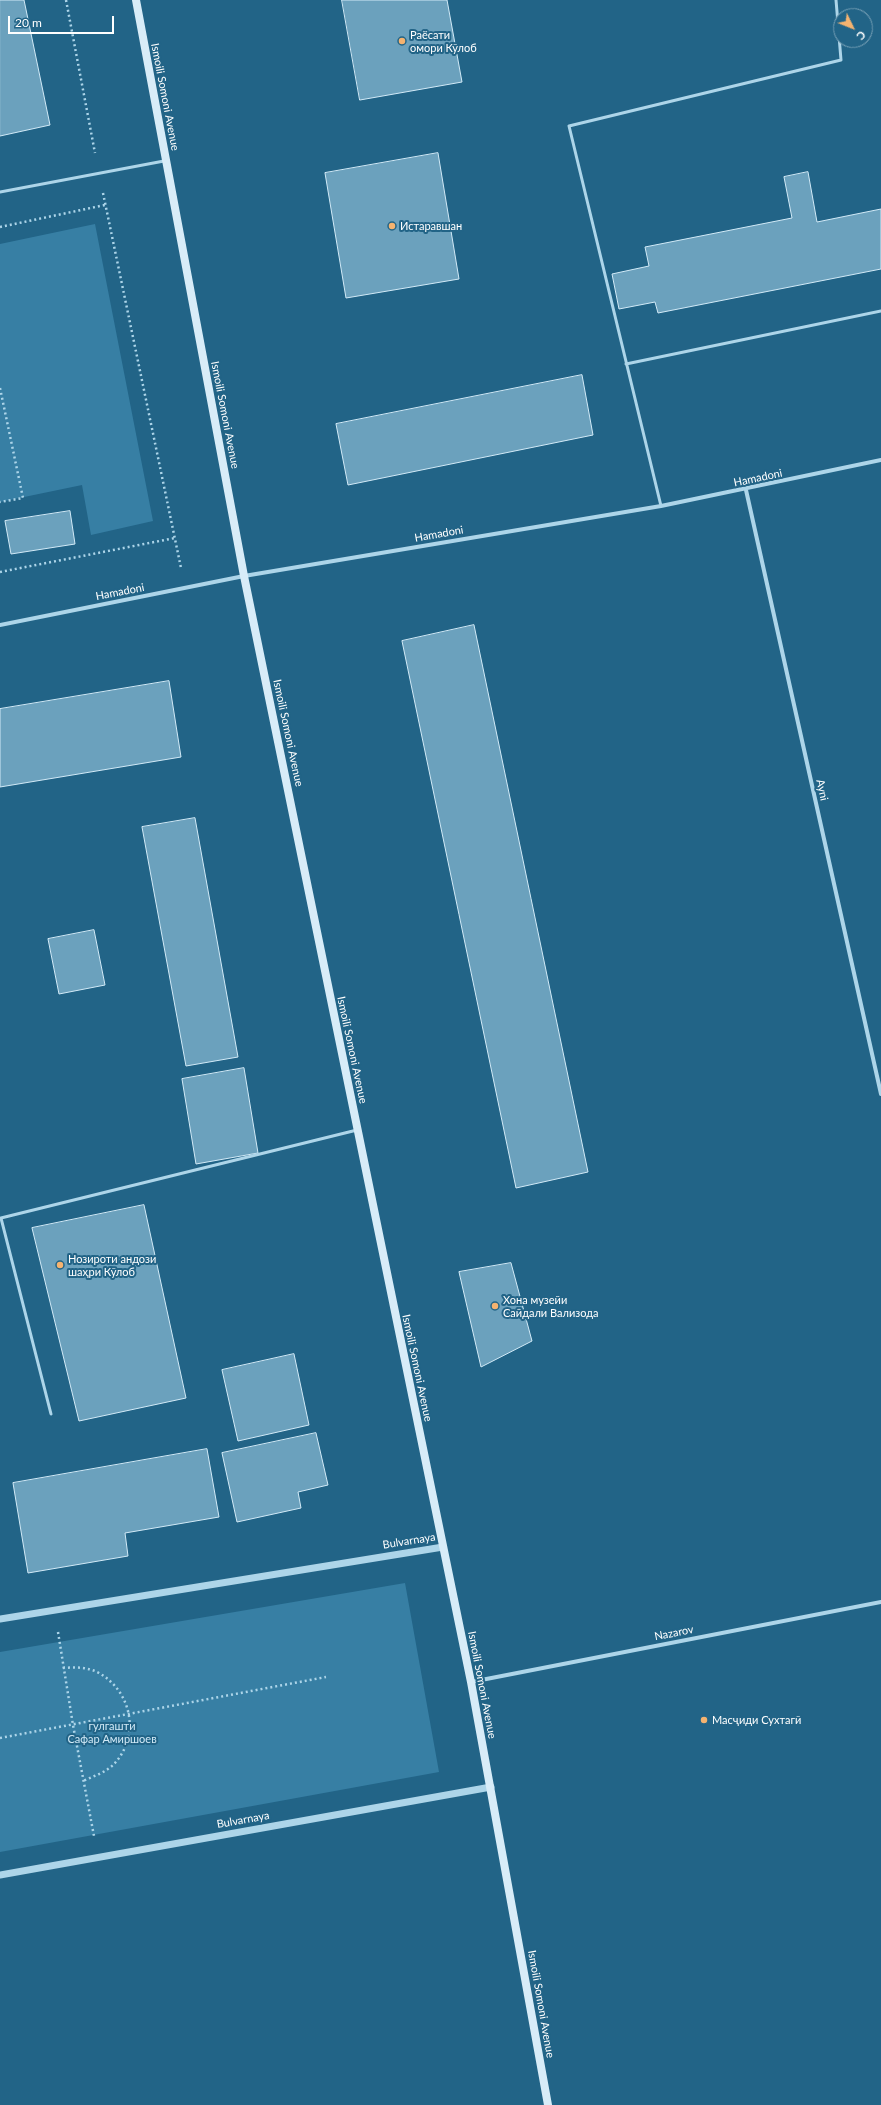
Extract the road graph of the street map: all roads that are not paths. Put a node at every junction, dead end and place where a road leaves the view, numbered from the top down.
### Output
1 (136, 0) edge
2 (836, 0) edge
3 (166, 160) junction
4 (0, 192) edge
5 (881, 310) edge
6 (626, 364) junction
7 (881, 460) edge
8 (746, 490) junction
9 (661, 506) junction
10 (244, 576) junction
11 (0, 625) edge
12 (881, 1094) edge
13 (357, 1130) junction
14 (51, 1414) dead end
15 (443, 1547) junction
16 (881, 1602) edge
17 (0, 1619) edge
18 (470, 1682) junction
19 (491, 1787) junction
20 (0, 1875) edge
21 (548, 2105) edge

1 - 3 main road, Ismoili Somoni Avenue
2 - 6 lane
3 - 4 lane
3 - 10 main road, Ismoili Somoni Avenue
5 - 6 lane
6 - 9 lane
7 - 8 street, Hamadoni
8 - 9 street, Hamadoni
8 - 12 street, Ayni
9 - 10 street, Hamadoni
10 - 11 street, Hamadoni
10 - 13 main road, Ismoili Somoni Avenue
13 - 14 lane
13 - 15 main road, Ismoili Somoni Avenue
15 - 17 street, Bulvarnaya
15 - 18 main road, Ismoili Somoni Avenue
16 - 18 street, Nazarov
18 - 19 main road, Ismoili Somoni Avenue
19 - 20 street, Bulvarnaya
19 - 21 main road, Ismoili Somoni Avenue

